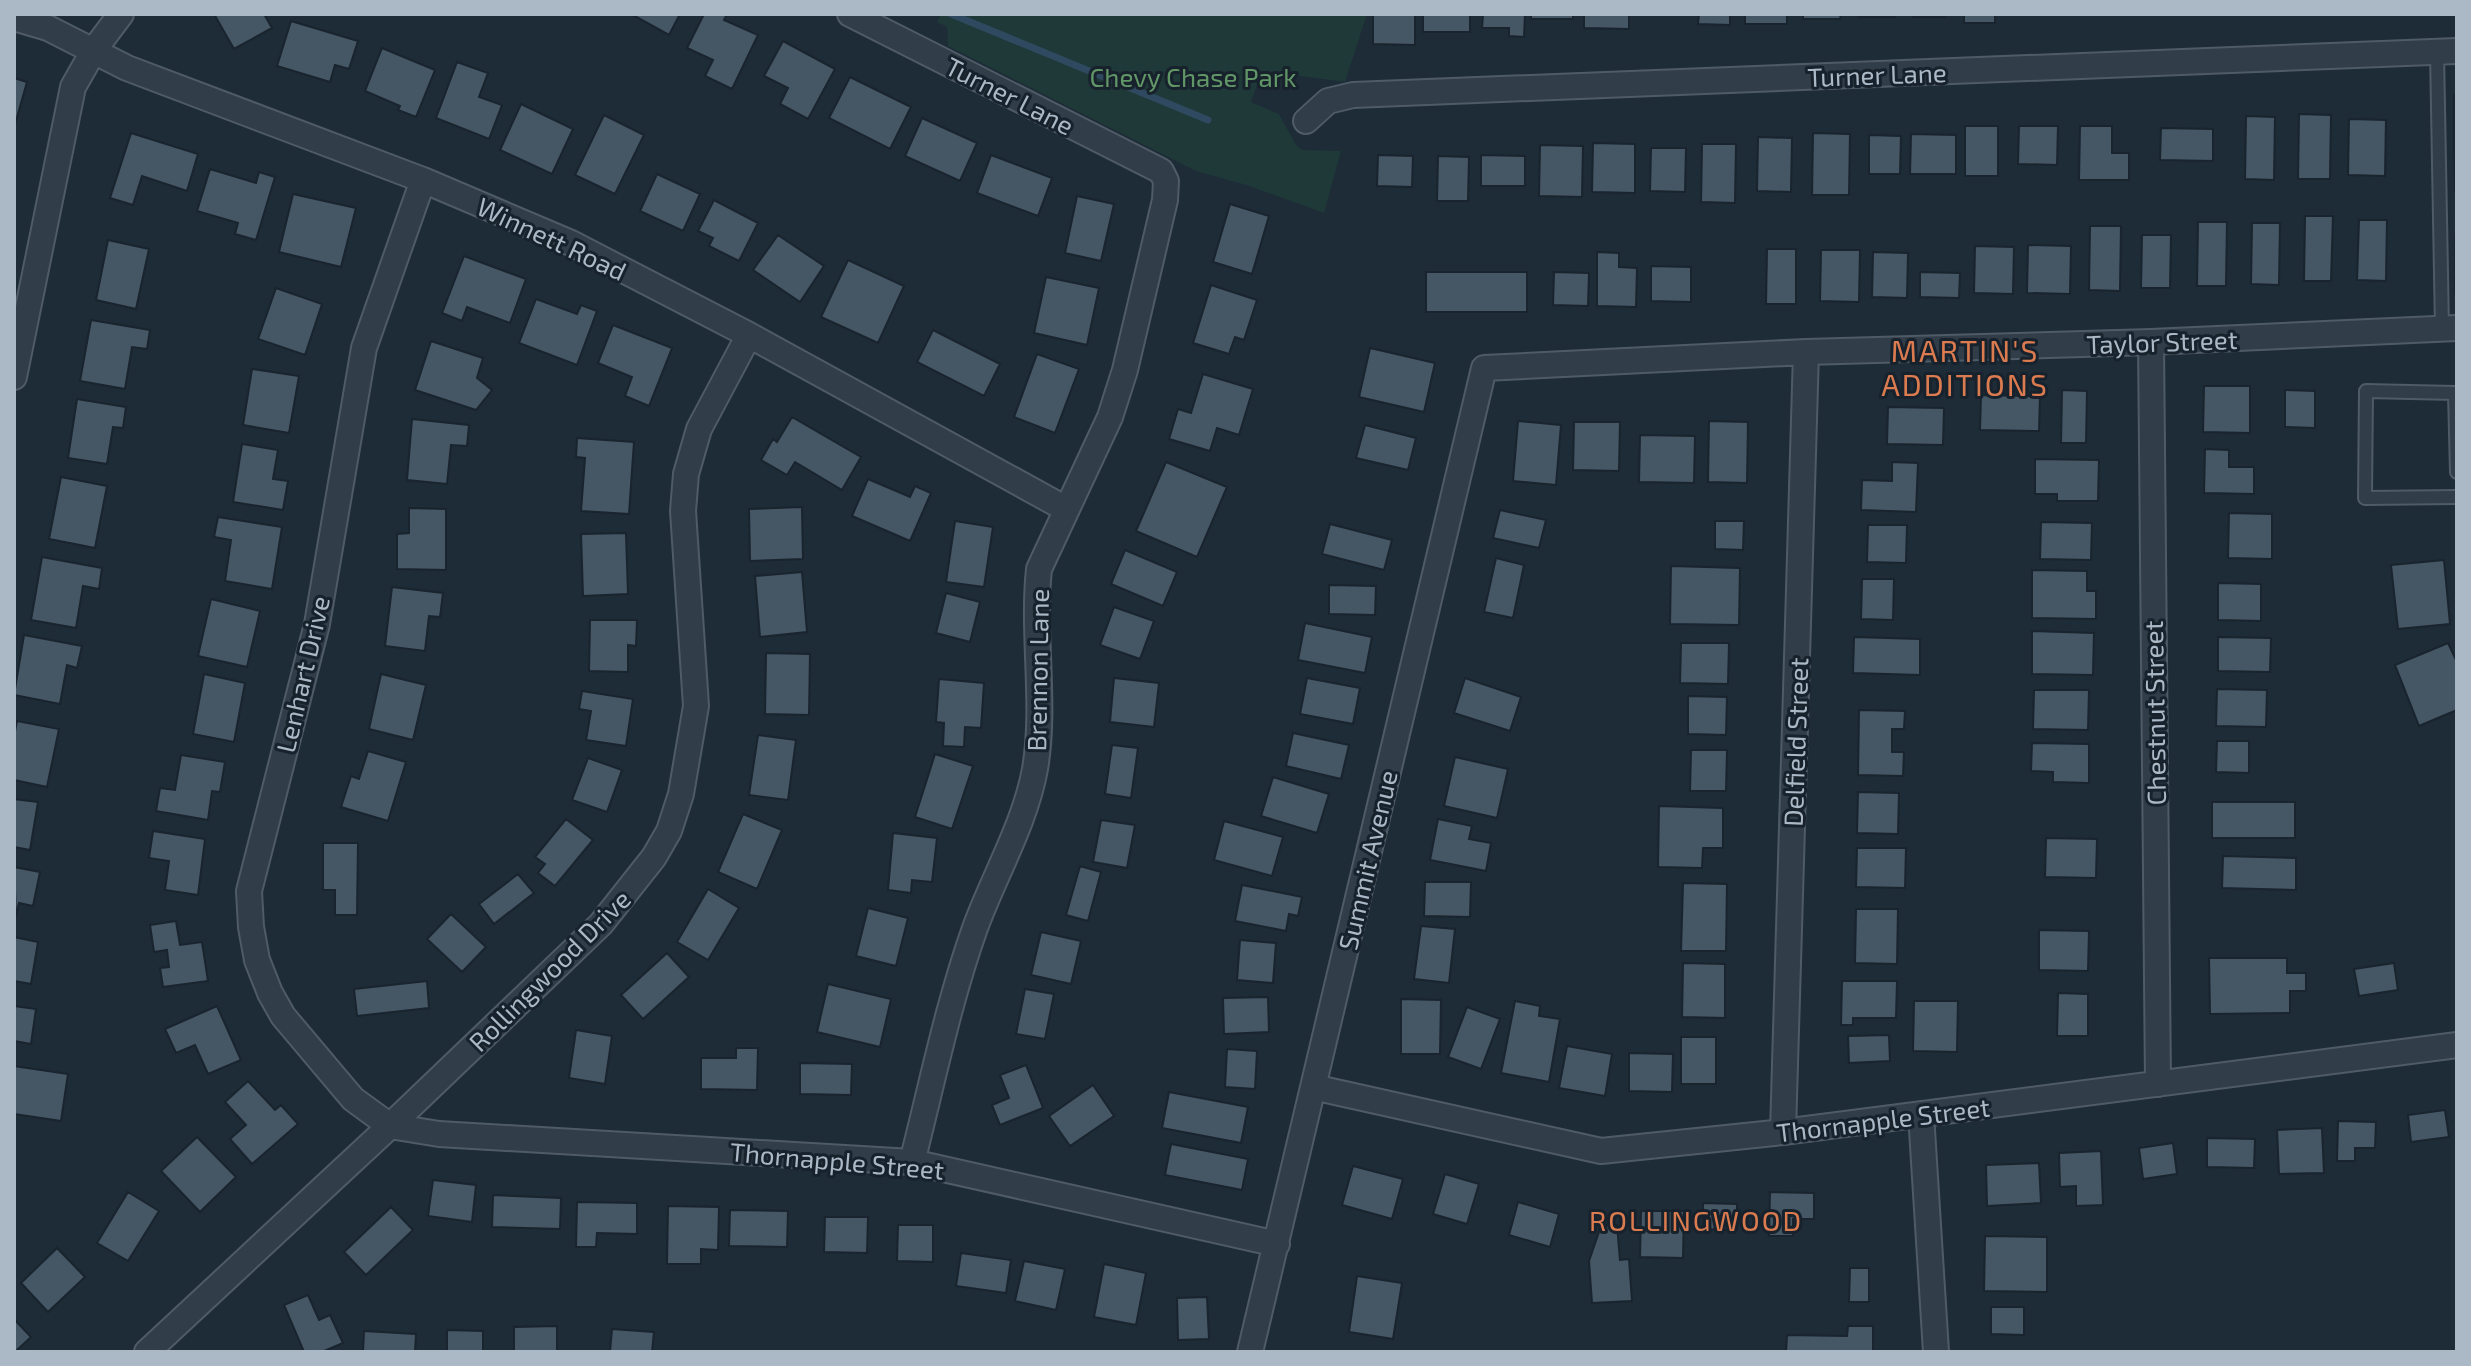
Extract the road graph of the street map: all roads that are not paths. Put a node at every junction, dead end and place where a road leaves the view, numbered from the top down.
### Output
1 (121, 14) edge
2 (850, 14) edge
3 (14, 18) edge
4 (94, 50) junction
5 (2447, 52) edge
6 (1306, 121) dead end
7 (423, 180) junction
8 (1166, 181) joint
9 (2449, 329) edge
10 (749, 335) junction
11 (2151, 342) junction
12 (1806, 352) junction
13 (1484, 368) joint
14 (14, 377) edge
15 (2457, 472) edge
16 (2457, 497) edge
17 (1066, 509) junction
18 (2457, 1045) edge
19 (2158, 1084) junction
20 (1313, 1087) junction
21 (1921, 1114) junction
22 (390, 1126) junction
23 (1783, 1132) junction
24 (912, 1162) junction
25 (1277, 1244) junction
26 (147, 1352) edge
27 (1250, 1352) edge
28 (1936, 1352) edge

1 - 4 street
2 - 8 street, Turner Lane
3 - 4 street, Winnett Road
4 - 7 street, Winnett Road
4 - 14 street
5 - 6 street, Turner Lane
5 - 9 lane
7 - 10 street, Winnett Road
7 - 22 street, Lenhart Drive
8 - 17 street, Brennon Lane
9 - 11 street, Taylor Street
10 - 17 street, Winnett Road
10 - 22 street, Rollingwood Drive
11 - 12 street, Taylor Street
11 - 19 street, Chestnut Street
12 - 13 street, Taylor Street
12 - 23 street, Delfield Street
13 - 20 street, Summit Avenue
15 - 16 lane
17 - 24 street, Brennon Lane
18 - 19 street, Thornapple Street
19 - 21 street, Thornapple Street
20 - 23 street, Thornapple Street
20 - 25 street, Summit Avenue
21 - 23 street, Thornapple Street
21 - 28 street
22 - 24 street, Thornapple Street
22 - 26 street, Rollingwood Drive
24 - 25 street, Thornapple Street
25 - 27 street, Summit Avenue

